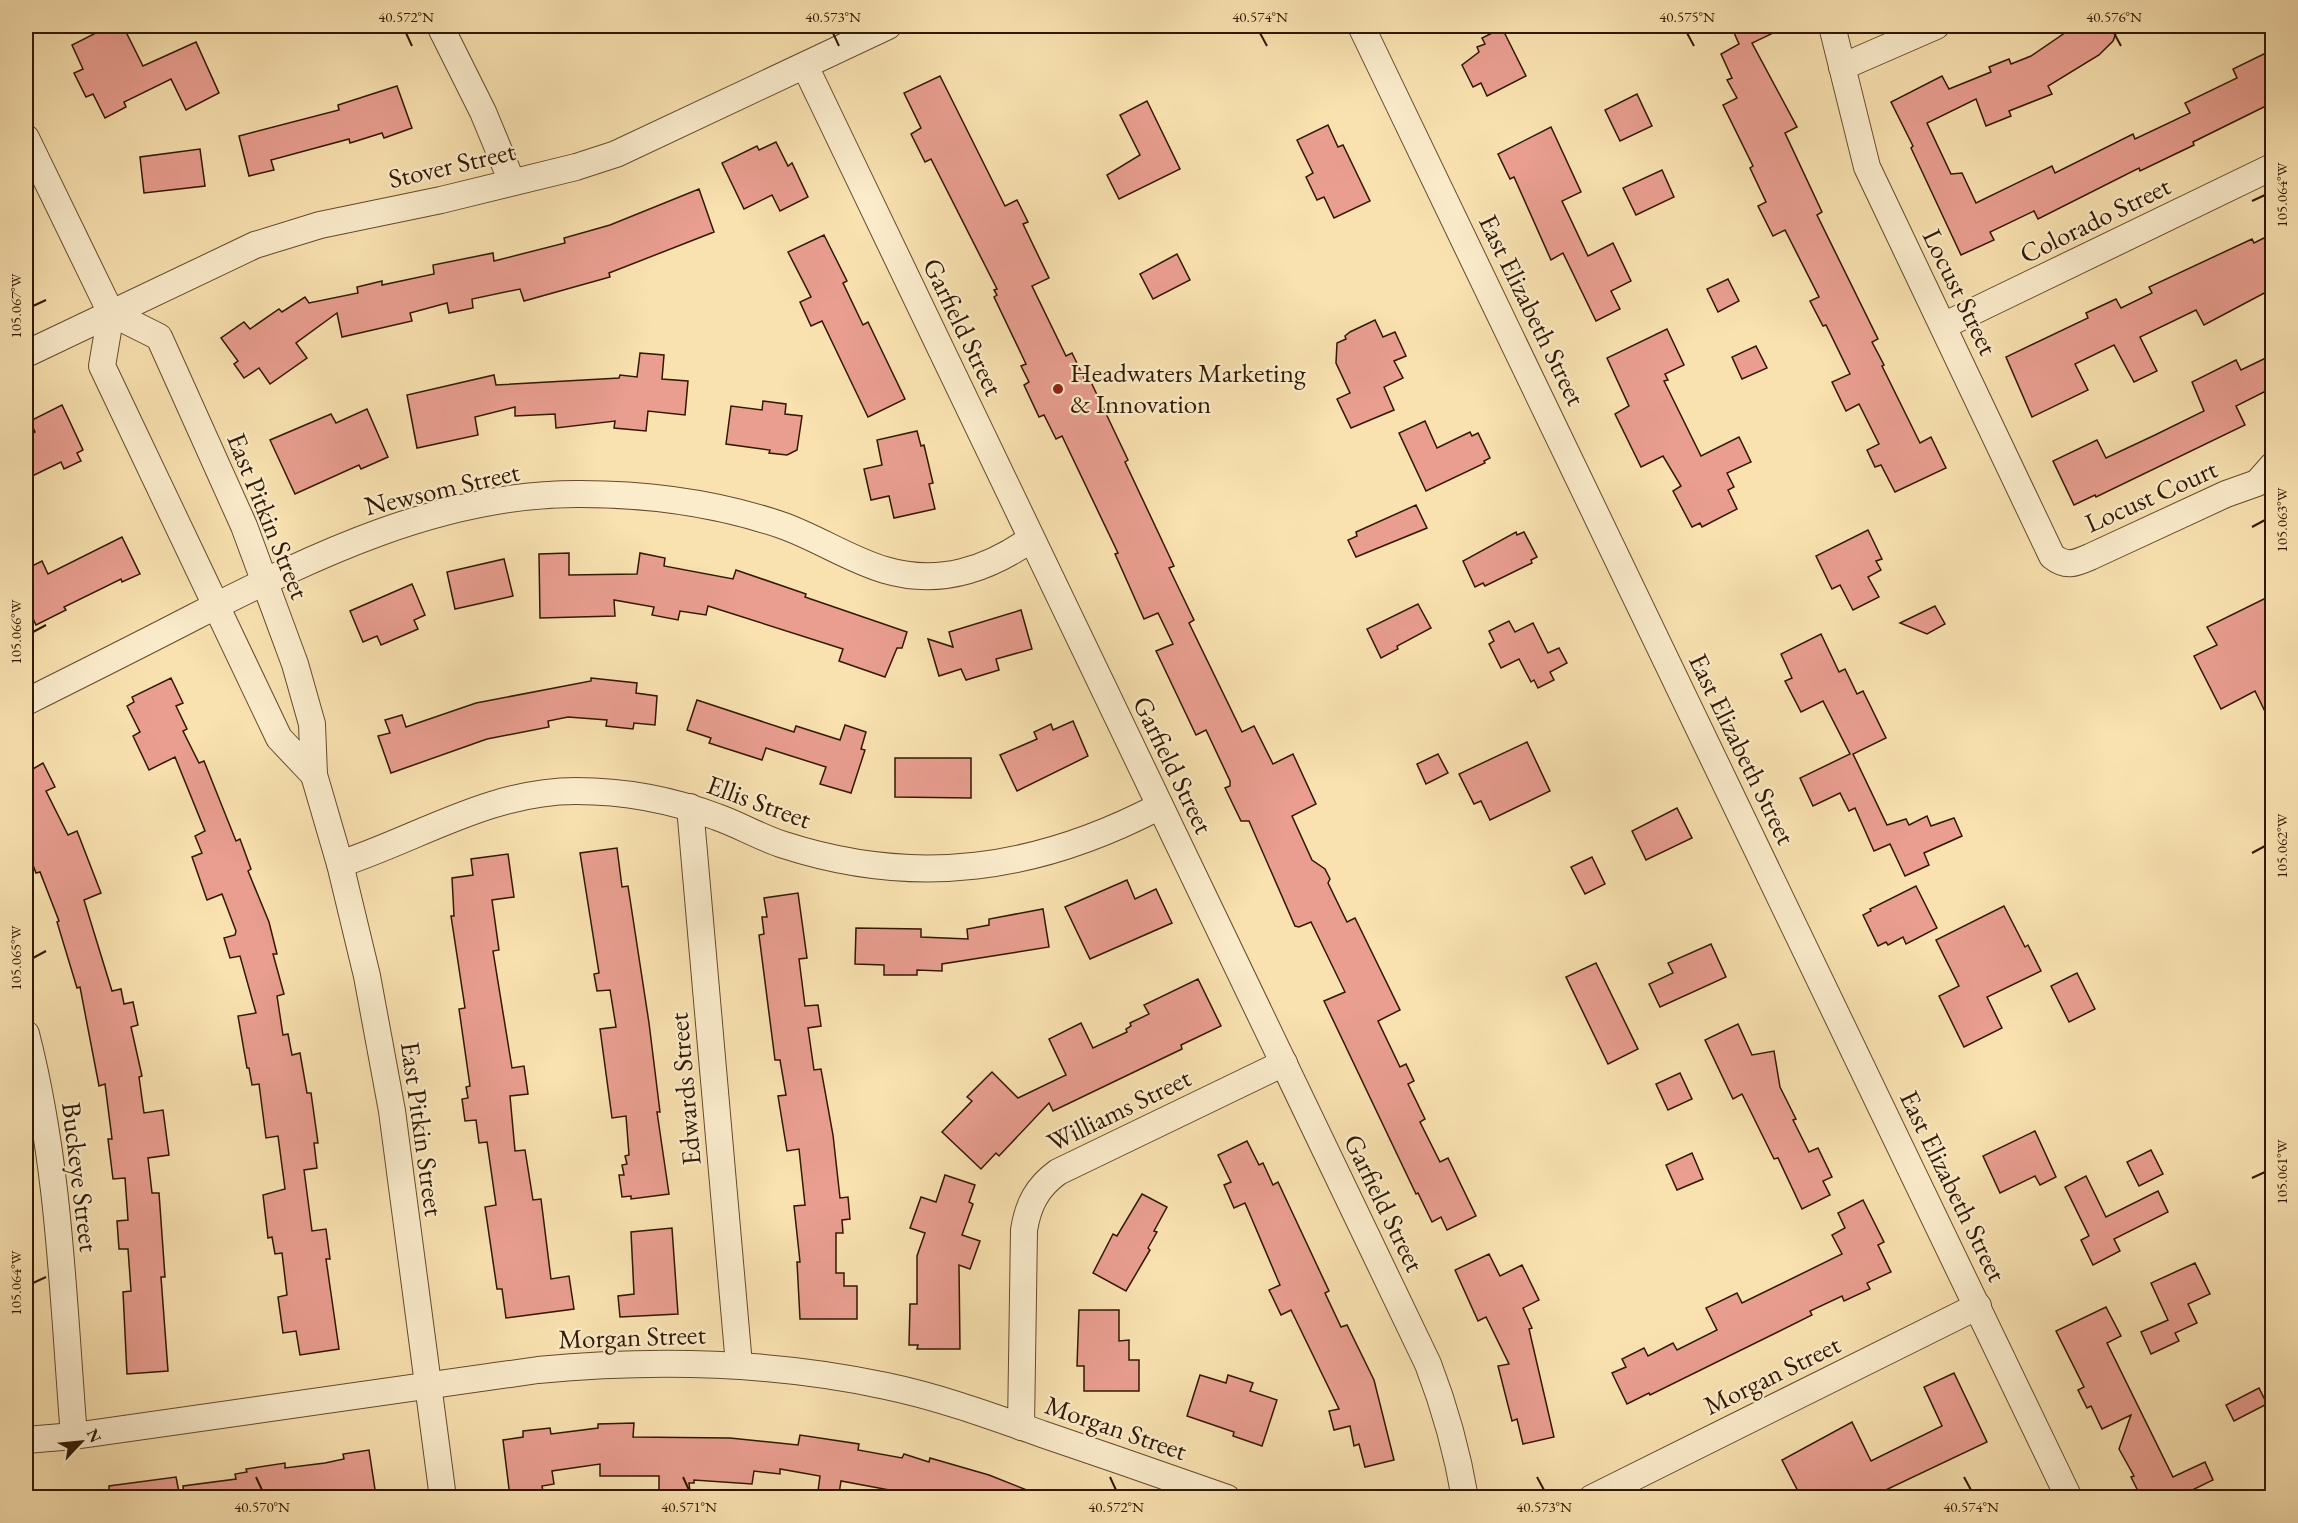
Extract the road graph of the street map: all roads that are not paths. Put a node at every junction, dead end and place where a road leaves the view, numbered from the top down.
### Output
1 (440, 26) edge
2 (888, 26) edge
3 (1361, 26) edge
4 (1832, 26) edge
5 (1936, 26) edge
6 (805, 66) junction
7 (1842, 67) junction
8 (26, 138) edge
9 (2272, 167) edge
10 (512, 182) junction
11 (111, 312) junction
12 (1943, 326) junction
13 (26, 354) edge
14 (2267, 480) edge
15 (1032, 539) junction
16 (2071, 565) joint
17 (265, 582) junction
18 (217, 606) junction
19 (26, 702) edge
20 (314, 775) junction
21 (1160, 806) junction
22 (690, 807) junction
23 (340, 864) junction
24 (26, 1034) edge
25 (1284, 1063) junction
26 (1978, 1306) junction
27 (739, 1365) junction
28 (428, 1384) junction
29 (1021, 1427) junction
30 (74, 1436) junction
31 (26, 1440) edge
32 (443, 1497) edge
33 (1227, 1497) edge
34 (1465, 1497) edge
35 (1592, 1497) edge
36 (2069, 1497) edge

1 - 10 street
2 - 6 street, Stover Street
3 - 26 street, East Elizabeth Street
4 - 7 street, Locust Street
5 - 7 street
6 - 10 street, Stover Street
6 - 15 street, Garfield Street
7 - 12 street, Locust Street
8 - 11 street
9 - 12 street, Colorado Street
10 - 11 street, Stover Street
11 - 13 street, Stover Street
11 - 17 street, East Pitkin Street
11 - 18 street, East Pitkin Street
12 - 16 street, Locust Street
14 - 16 street, Locust Court
15 - 17 street, Newsom Street
15 - 21 street, Garfield Street
17 - 18 street, Newsom Street
17 - 20 street, East Pitkin Street
18 - 19 street, Newsom Street
18 - 20 street, East Pitkin Street
20 - 23 street, East Pitkin Street
21 - 22 street, Ellis Street
21 - 25 street, Garfield Street
22 - 23 street, Ellis Street
22 - 27 street, Edwards Street
23 - 28 street, East Pitkin Street
24 - 30 street, Buckeye Street
25 - 29 street, Williams Street
25 - 34 street, Garfield Street
26 - 35 street, Morgan Street
26 - 36 street, East Elizabeth Street
27 - 28 street, Morgan Street
27 - 29 street, Morgan Street
28 - 30 street, Morgan Street
28 - 32 street, East Pitkin Street
29 - 33 street, Morgan Street
30 - 31 street, Morgan Street

